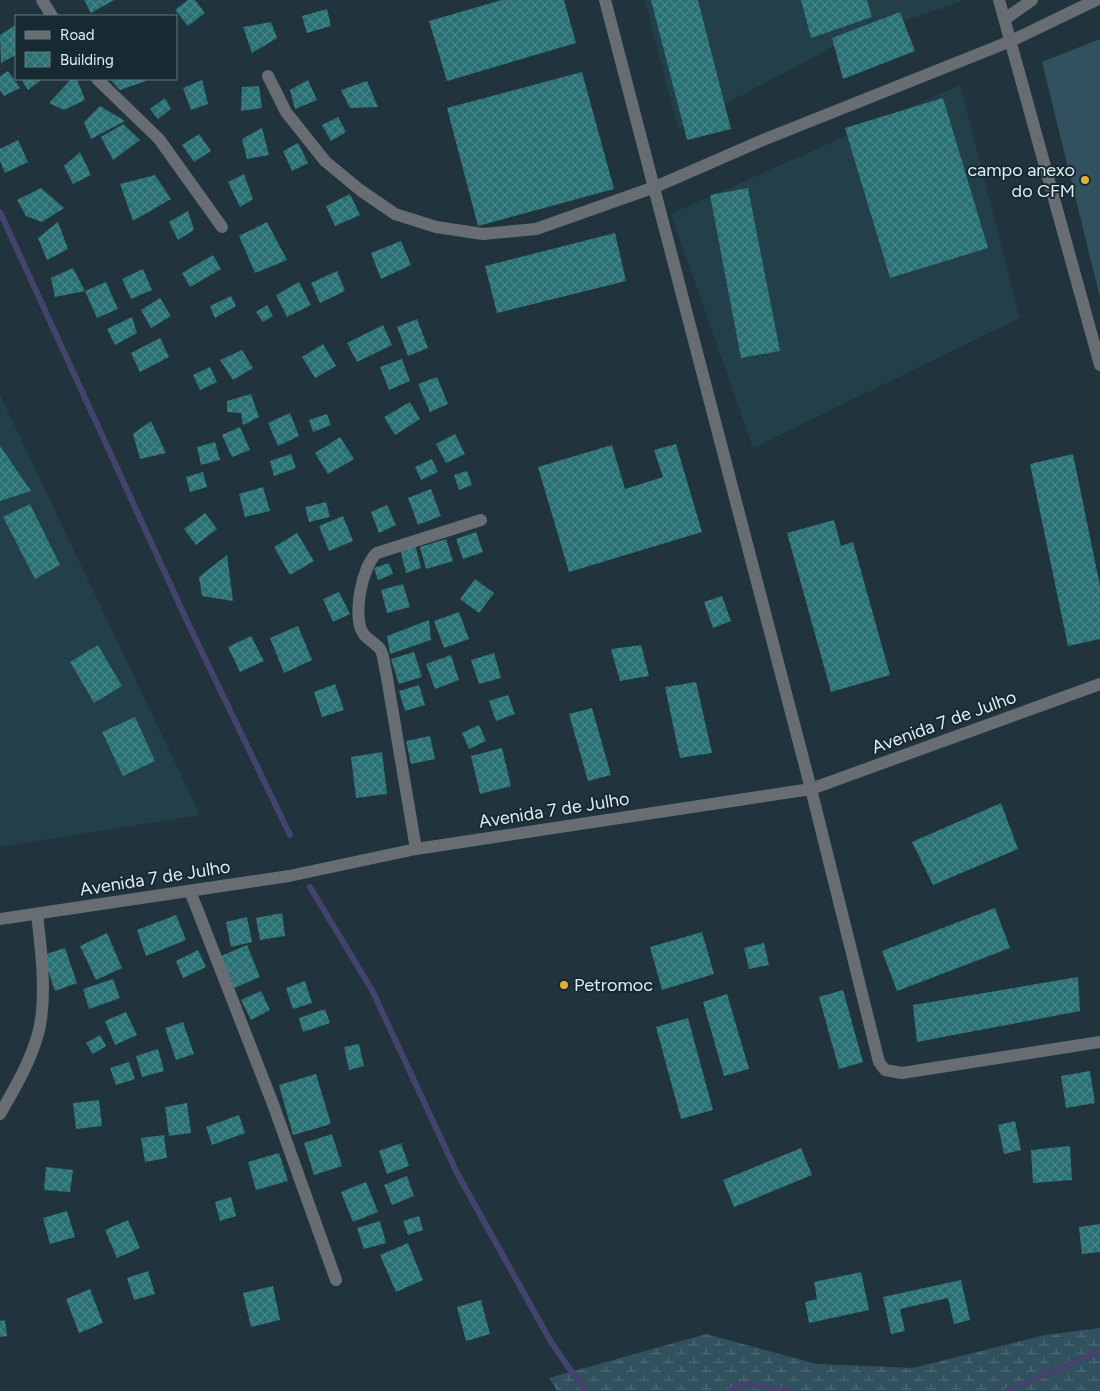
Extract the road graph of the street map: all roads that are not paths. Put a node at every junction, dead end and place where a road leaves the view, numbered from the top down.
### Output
1 (42, 0) edge
2 (605, 0) edge
3 (999, 0) edge
4 (1032, 0) edge
5 (1096, 0) edge
6 (51, 15) edge
7 (1004, 19) junction
8 (1011, 41) junction
9 (268, 76) dead end
10 (99, 80) edge
11 (655, 187) junction
12 (222, 227) dead end
13 (1100, 365) edge
14 (481, 520) dead end
15 (1100, 684) edge
16 (811, 789) junction
17 (416, 849) junction
18 (190, 891) junction
19 (37, 914) junction
20 (0, 920) edge
21 (1100, 1042) edge
22 (0, 1114) edge
23 (336, 1280) dead end

1 - 6 street
2 - 11 street
3 - 7 street
4 - 7 street
5 - 8 street
7 - 8 street
8 - 11 street
8 - 13 street
9 - 11 street
10 - 12 street
11 - 16 street
14 - 17 street
15 - 16 street, Avenida 7 de Julho
16 - 17 street, Avenida 7 de Julho
16 - 21 street
17 - 18 street, Avenida 7 de Julho
18 - 19 street, Avenida 7 de Julho
18 - 23 street
19 - 20 street, Avenida 7 de Julho
19 - 22 street

